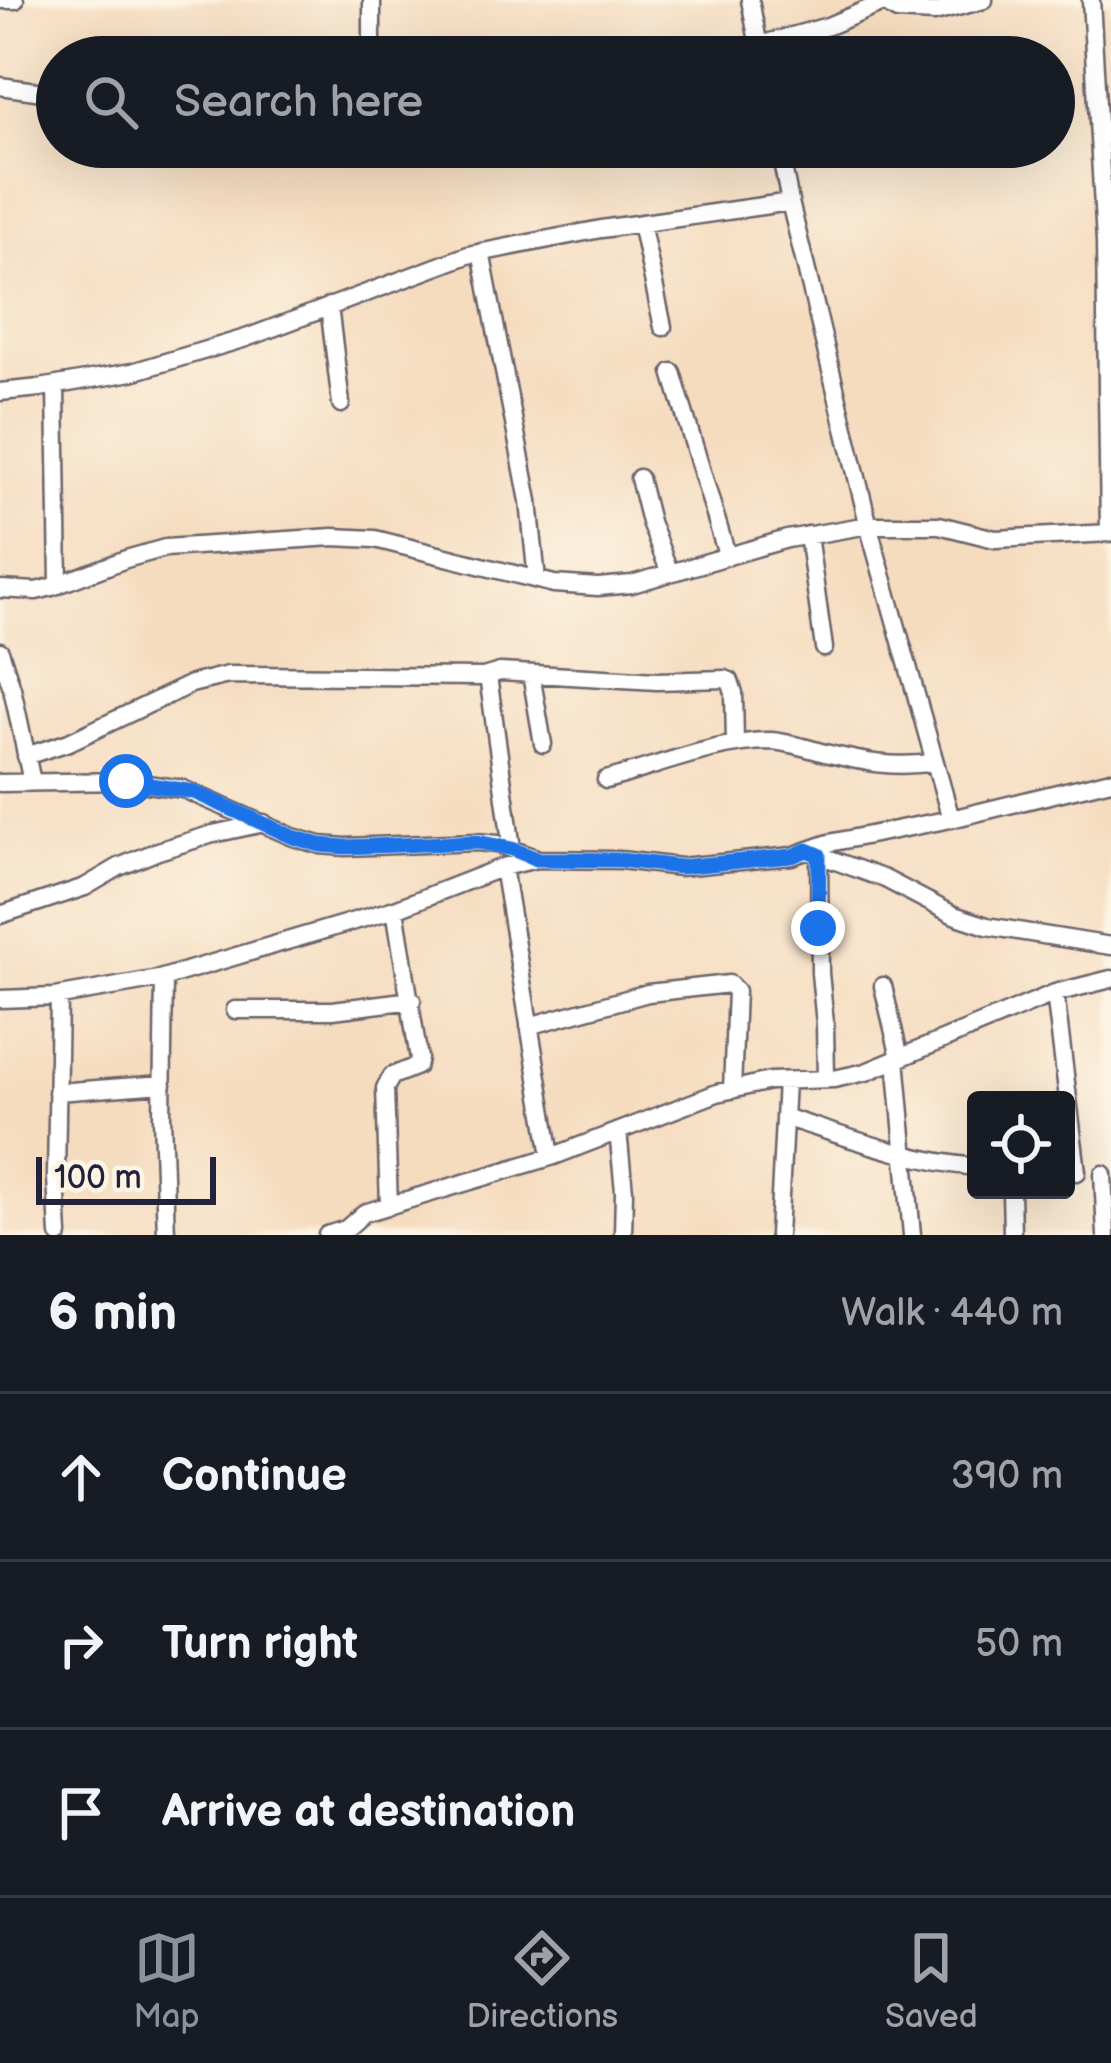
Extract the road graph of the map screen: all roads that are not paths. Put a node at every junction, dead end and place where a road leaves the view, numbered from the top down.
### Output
1 (0, 0) edge
2 (15, 0) edge
3 (371, 0) edge
4 (750, 0) edge
5 (984, 0) edge
6 (885, 1) edge
7 (1098, 4) edge
8 (372, 36) edge
9 (757, 36) edge
10 (801, 36) edge
11 (0, 86) edge
12 (36, 91) edge
13 (1106, 154) edge
14 (783, 168) edge
15 (790, 202) junction
16 (641, 223) junction
17 (1108, 243) edge
18 (481, 252) junction
19 (328, 305) junction
20 (663, 327) dead end
21 (672, 372) dead end
22 (56, 386) junction
23 (0, 392) edge
24 (340, 404) dead end
25 (1110, 473) edge
26 (639, 478) dead end
27 (869, 525) junction
28 (1110, 533) edge
29 (808, 535) junction
30 (727, 555) junction
31 (670, 572) junction
32 (537, 580) junction
33 (58, 585) junction
34 (0, 589) edge
35 (824, 648) dead end
36 (0, 651) edge
37 (531, 674) junction
38 (488, 676) junction
39 (543, 744) dead end
40 (735, 744) junction
41 (26, 756) junction
42 (935, 762) junction
43 (607, 780) dead end
44 (1111, 780) edge
45 (32, 782) junction
46 (0, 784) edge
47 (951, 819) junction
48 (266, 823) junction
49 (512, 849) junction
50 (813, 853) junction
51 (537, 859) junction
52 (503, 867) junction
53 (395, 909) junction
54 (0, 915) edge
55 (1111, 946) edge
56 (164, 978) junction
57 (1111, 979) edge
58 (883, 986) dead end
59 (1055, 994) junction
60 (59, 997) junction
61 (0, 999) edge
62 (412, 1000) junction
63 (235, 1010) dead end
64 (529, 1026) junction
65 (898, 1058) junction
66 (826, 1079) junction
67 (786, 1081) junction
68 (163, 1084) junction
69 (732, 1090) junction
70 (1064, 1091) edge
71 (57, 1092) junction
72 (784, 1117) junction
73 (618, 1131) junction
74 (906, 1155) junction
75 (551, 1156) junction
76 (967, 1166) edge
77 (1075, 1172) edge
78 (1107, 1174) edge
79 (1011, 1199) edge
80 (389, 1206) junction
81 (1012, 1234) edge
82 (59, 1235) edge
83 (166, 1235) edge
84 (327, 1235) edge
85 (623, 1235) edge
86 (778, 1235) edge
87 (912, 1235) edge
88 (1106, 1235) edge

1 - 2 street
3 - 8 street
4 - 9 street
5 - 6 street
6 - 10 street
7 - 13 street
11 - 12 street
13 - 17 street
14 - 15 street
15 - 16 street
15 - 27 street
16 - 18 street
16 - 20 street
17 - 25 street
18 - 19 street
18 - 32 street
19 - 22 street
19 - 24 street
21 - 30 street
22 - 23 street
22 - 33 street
25 - 28 street
26 - 31 street
27 - 28 street
27 - 29 street
27 - 42 street
29 - 30 street
29 - 35 street
30 - 31 street
31 - 32 street
32 - 33 street
33 - 34 street
36 - 41 street
37 - 38 street
37 - 39 street
37 - 40 street
38 - 41 street
38 - 49 street
40 - 42 street
40 - 43 street
41 - 45 street
42 - 47 street
44 - 47 street
45 - 46 street
45 - 48 street
47 - 50 street
48 - 49 street
48 - 54 street
49 - 51 street
50 - 51 street
50 - 55 street
50 - 66 street
51 - 52 street
52 - 53 street
52 - 64 street
53 - 56 street
53 - 62 street
56 - 60 street
56 - 68 street
57 - 59 street
58 - 65 street
59 - 65 street
59 - 70 street
60 - 61 street
60 - 71 street
62 - 63 street
62 - 80 street
64 - 69 street
64 - 75 street
65 - 66 street
65 - 74 street
66 - 67 street
67 - 69 street
67 - 72 street
68 - 71 street
68 - 83 street
69 - 73 street
71 - 82 street
72 - 74 street
72 - 86 street
73 - 75 street
73 - 85 street
74 - 76 street
74 - 87 street
75 - 80 street
77 - 78 street
78 - 88 street
79 - 81 street
80 - 84 street

